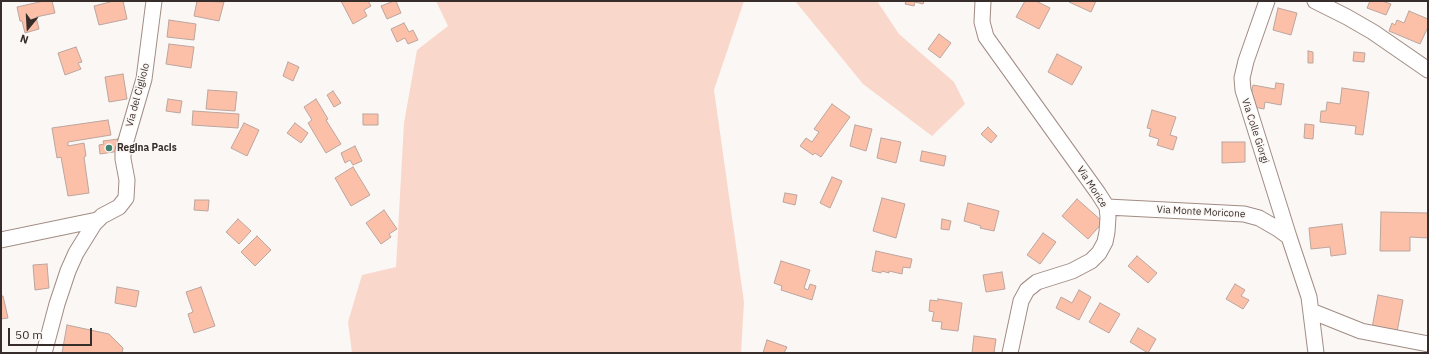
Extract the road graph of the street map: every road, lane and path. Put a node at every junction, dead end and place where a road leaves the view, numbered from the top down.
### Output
1 (154, 1) edge
2 (983, 1) edge
3 (1267, 1) edge
4 (1314, 1) edge
5 (1428, 70) edge
6 (1107, 207) junction
7 (97, 220) junction
8 (1289, 237) junction
9 (1, 240) edge
10 (1311, 311) junction
11 (1428, 344) edge
12 (44, 353) edge
13 (1010, 353) edge
14 (1316, 353) edge

1 - 7 street, Via del Cigliolo
2 - 6 street, Via Morice
3 - 8 street, Via Colle Giorgi
4 - 5 street
6 - 8 street, Via Monte Moricone
6 - 13 street, Via Morice
7 - 9 street
7 - 12 street, Via del Cigliolo
8 - 10 street
10 - 11 street
10 - 14 street

